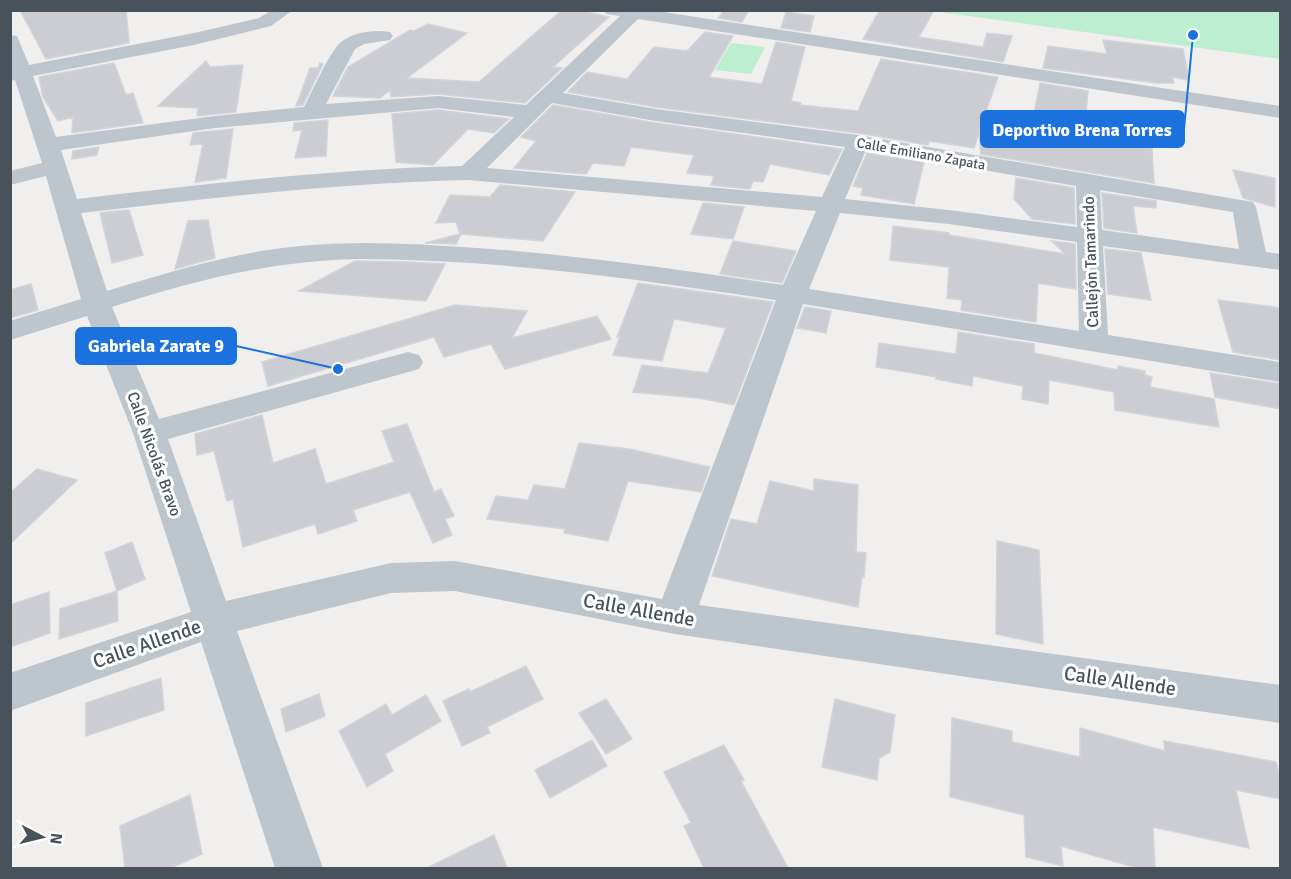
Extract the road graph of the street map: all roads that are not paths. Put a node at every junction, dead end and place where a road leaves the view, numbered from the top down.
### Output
1 (285, 10) edge
2 (612, 10) edge
3 (635, 12) edge
4 (384, 36) dead end
5 (10, 40) edge
6 (16, 74) edge
7 (538, 104) junction
8 (1281, 112) edge
9 (310, 113) junction
10 (858, 142) junction
11 (51, 156) junction
12 (468, 173) junction
13 (10, 178) edge
14 (1088, 182) junction
15 (832, 206) junction
16 (67, 207) junction
17 (1091, 236) junction
18 (1254, 258) junction
19 (1281, 262) edge
20 (792, 295) junction
21 (97, 305) junction
22 (10, 331) edge
23 (1094, 343) junction
24 (408, 362) dead end
25 (1281, 372) edge
26 (148, 433) junction
27 (675, 618) junction
28 (213, 621) junction
29 (10, 692) edge
30 (1281, 704) edge
31 (299, 868) edge

1 - 6 street
2 - 3 street
3 - 7 street
3 - 8 street
4 - 9 street
5 - 6 street, Calle Nicolás Bravo
6 - 11 street, Calle Nicolás Bravo
7 - 9 street, Calle Emiliano Zapata
7 - 10 street, Calle Emiliano Zapata
7 - 12 street
9 - 11 street, Calle Emiliano Zapata
10 - 14 street, Calle Emiliano Zapata
10 - 15 street
11 - 13 street, Calle Emiliano Zapata
11 - 16 street, Calle Nicolás Bravo
12 - 15 street
12 - 16 street
14 - 17 street, Callejón Tamarindo
14 - 18 street, Calle Emiliano Zapata
15 - 17 street
15 - 20 street
16 - 21 street, Calle Nicolás Bravo
17 - 18 street
17 - 23 street, Callejón Tamarindo
18 - 19 street
20 - 21 street
20 - 23 street
20 - 27 street
21 - 22 street
21 - 26 street, Calle Nicolás Bravo
23 - 25 street
24 - 26 street
26 - 28 street, Calle Nicolás Bravo
27 - 28 street, Calle Allende
27 - 30 street, Calle Allende
28 - 29 street, Calle Allende
28 - 31 street, Calle Nicolás Bravo

